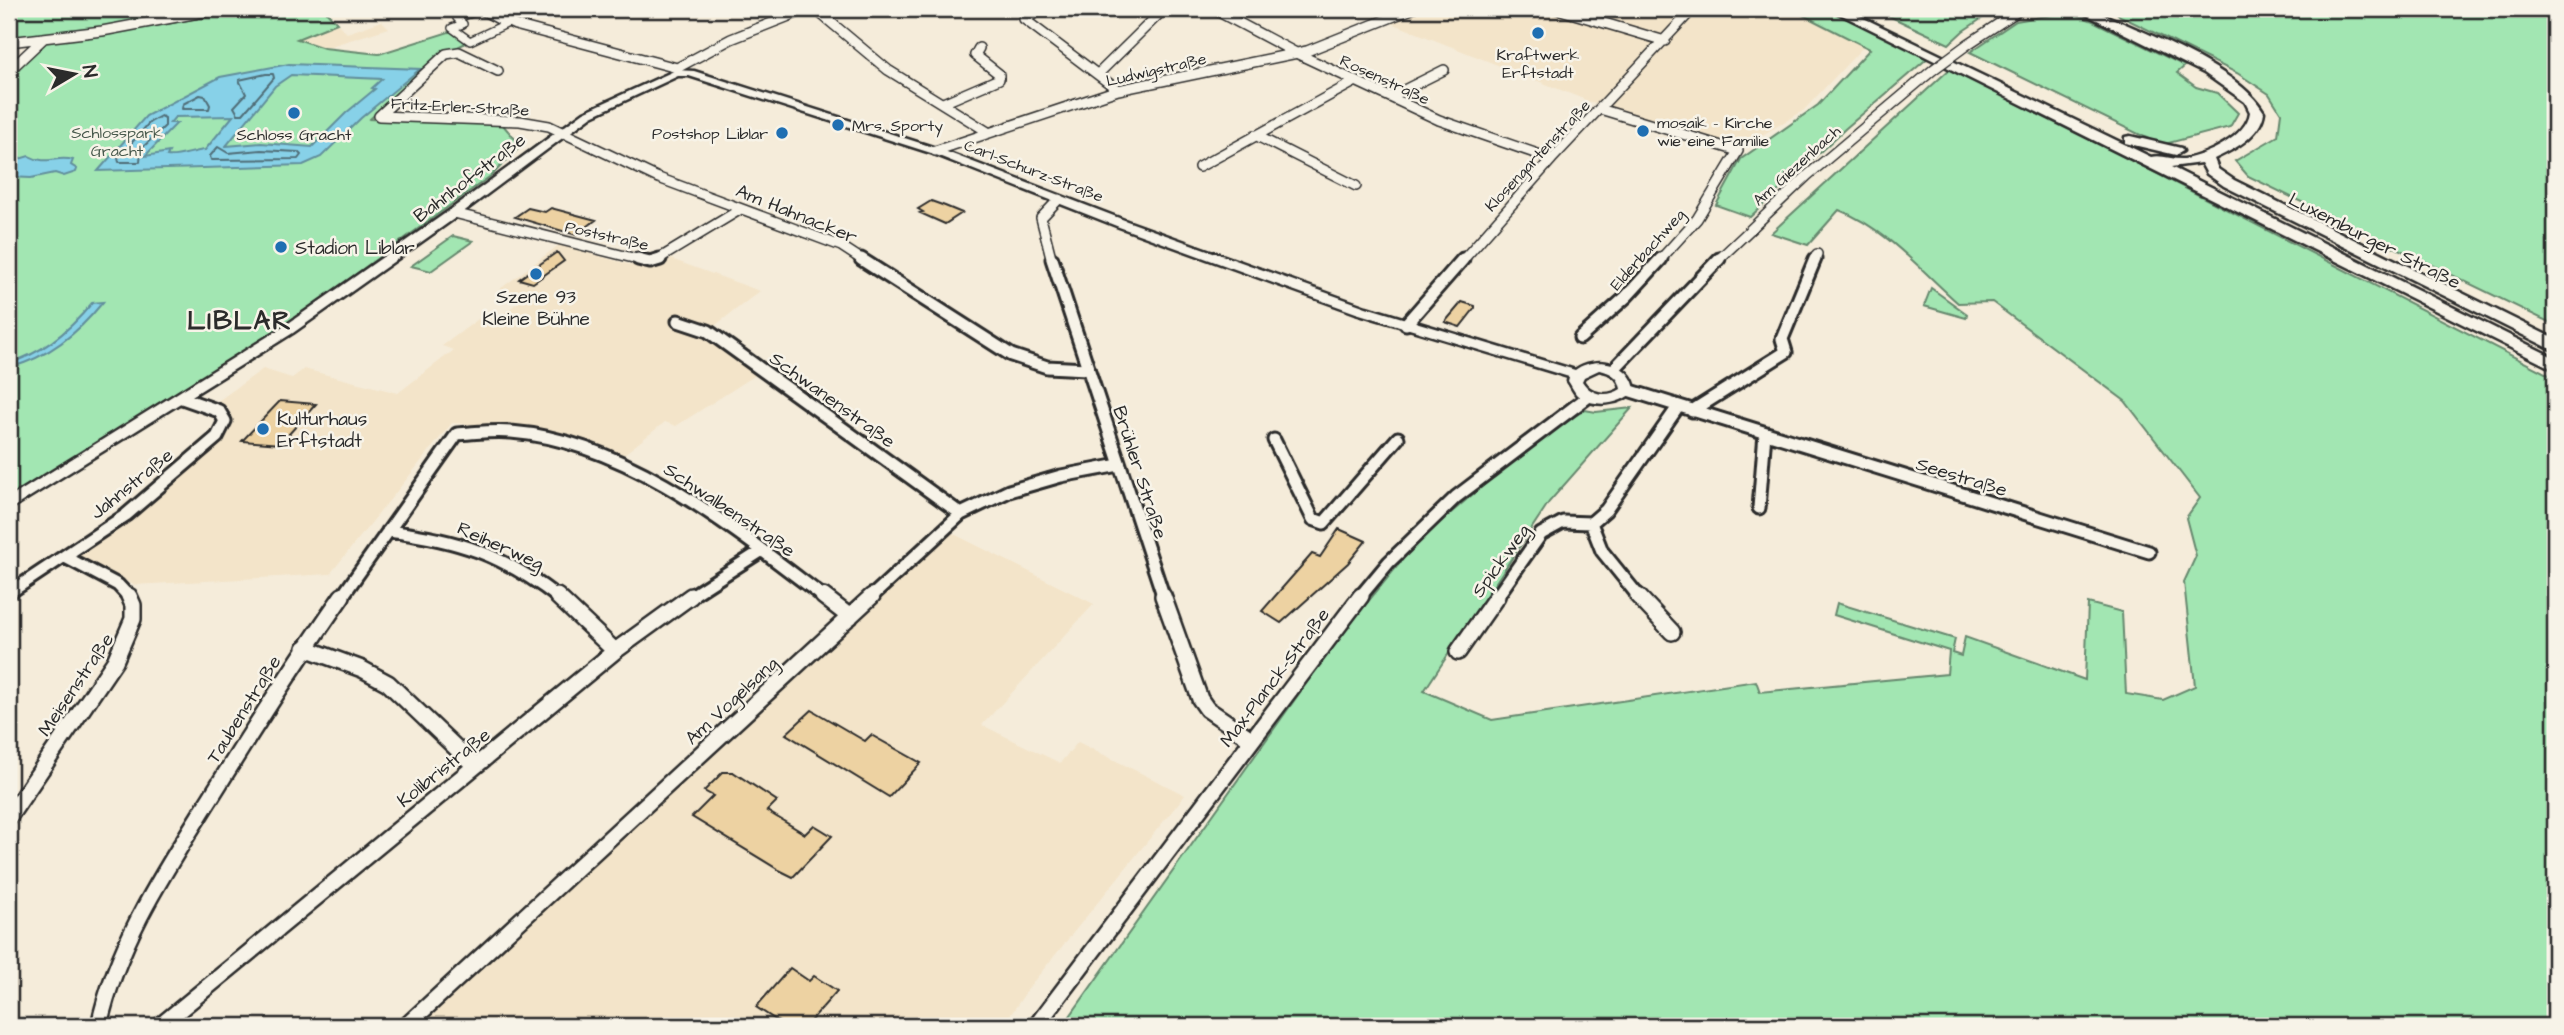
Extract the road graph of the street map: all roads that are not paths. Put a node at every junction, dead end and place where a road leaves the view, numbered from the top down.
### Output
1 (220, 9) edge
2 (481, 9) edge
3 (807, 9) edge
4 (815, 9) edge
5 (1044, 9) edge
6 (1164, 9) edge
7 (1213, 9) edge
8 (1412, 9) edge
9 (1557, 9) edge
10 (1693, 9) edge
11 (1836, 9) edge
12 (1862, 9) edge
13 (2021, 9) edge
14 (2081, 9) edge
15 (1384, 20) joint
16 (1871, 24) junction
17 (453, 28) joint
18 (43, 39) junction
19 (1665, 41) junction
20 (9, 42) edge
21 (1968, 44) joint
22 (979, 48) dead end
23 (1298, 54) junction
24 (676, 70) junction
25 (1444, 70) dead end
26 (9, 71) edge
27 (498, 72) dead end
28 (1098, 74) junction
29 (1356, 81) junction
30 (1118, 90) junction
31 (1390, 97) junction
32 (943, 103) junction
33 (1600, 109) junction
34 (561, 132) junction
35 (988, 132) junction
36 (1255, 135) junction
37 (2130, 140) junction
38 (935, 151) junction
39 (2200, 154) junction
40 (1552, 159) junction
41 (2175, 163) junction
42 (1199, 167) dead end
43 (1356, 187) dead end
44 (1059, 199) junction
45 (741, 209) junction
46 (454, 213) junction
47 (2272, 225) junction
48 (1817, 254) dead end
49 (678, 321) dead end
50 (1406, 324) junction
51 (1580, 338) dead end
52 (2555, 346) edge
53 (2555, 354) edge
54 (2555, 365) edge
55 (1087, 369) junction
56 (1614, 369) junction
57 (1577, 375) junction
58 (1628, 390) junction
59 (1589, 396) junction
60 (182, 398) junction
61 (1678, 407) junction
62 (1692, 411) junction
63 (1765, 433) junction
64 (457, 434) joint
65 (1398, 438) dead end
66 (1274, 440) dead end
67 (1119, 465) junction
68 (9, 505) edge
69 (1759, 508) dead end
70 (961, 514) junction
71 (1591, 523) junction
72 (388, 531) junction
73 (761, 551) junction
74 (2149, 552) dead end
75 (65, 557) junction
76 (9, 593) edge
77 (850, 617) junction
78 (1672, 632) dead end
79 (305, 648) junction
80 (615, 651) junction
81 (1458, 652) dead end
82 (1251, 739) junction
83 (475, 765) junction
84 (9, 817) edge
85 (99, 1026) edge
86 (160, 1026) edge
87 (407, 1026) edge
88 (1036, 1026) edge

1 - 18 street
2 - 24 street, Carl-Schurz-Straße
3 - 24 street
4 - 32 street
5 - 28 street
6 - 28 street
7 - 23 street, Rosenstraße
8 - 15 street
9 - 19 street
10 - 19 street, Klosengartenstraße
11 - 16 main road
12 - 37 main road
13 - 21 street, Am Giezenbach
14 - 39 main road
15 - 23 street, Ludwigstraße
16 - 41 main road
16 - 47 main road
17 - 17 street
18 - 20 street
18 - 26 street
19 - 33 street, Klosengartenstraße
21 - 56 street, Am Giezenbach, bridge
22 - 32 street
23 - 29 street, Rosenstraße
23 - 30 street, Ludwigstraße
24 - 34 street, Bahnhofstraße
24 - 38 street, Carl-Schurz-Straße
25 - 31 street
27 - 34 street, Fritz-Erler-Straße
28 - 30 street
29 - 31 street, Rosenstraße
29 - 36 street
30 - 35 street, Ludwigstraße
31 - 40 street, Rosenstraße
32 - 35 street
33 - 40 street, Klosengartenstraße
33 - 51 street, Elderbachweg
34 - 45 street, Am Hahnacker
34 - 46 street, Bahnhofstraße
35 - 38 street, Ludwigstraße
36 - 42 street
36 - 43 street
37 - 39 main road
37 - 41 main road
38 - 44 street, Carl-Schurz-Straße
39 - 41 main road
39 - 52 main road
40 - 50 street, Klosengartenstraße
41 - 47 main road
41 - 53 main road, Luxemburger Straße
44 - 50 street, Carl-Schurz-Straße
44 - 55 street, Brühler Straße
45 - 46 street, Poststraße
45 - 55 street, Am Hahnacker
46 - 60 street, Bahnhofstraße
47 - 54 main road, Luxemburger Straße
48 - 62 street
49 - 70 street, Schwanenstraße
50 - 57 street, Carl-Schurz-Straße
55 - 67 street, Brühler Straße
56 - 57 street
56 - 58 street
57 - 59 street
58 - 59 street
58 - 61 street, Seestraße
59 - 82 street, Max-Planck-Straße
60 - 68 street, Bahnhofstraße
60 - 75 street, Jahnstraße
61 - 62 street, Seestraße
61 - 71 street
62 - 63 street, Seestraße
63 - 69 street
63 - 74 street, Seestraße
64 - 72 street, Taubenstraße
64 - 73 street, Schwalbenstraße
65 - 66 street
67 - 70 street, Am Vogelsang
67 - 82 street, Brühler Straße
70 - 77 street, Am Vogelsang
71 - 78 street
71 - 81 street, Spickweg
72 - 79 street, Taubenstraße
72 - 80 street, Reiherweg
73 - 77 street, Schwalbenstraße
73 - 80 street, Kolibristraße
75 - 76 street, Jahnstraße
75 - 84 street, Meisenstraße
77 - 87 street, Am Vogelsang
79 - 83 street
79 - 85 street, Taubenstraße
80 - 83 street, Kolibristraße
82 - 88 street, Max-Planck-Straße
83 - 86 street, Kolibristraße

